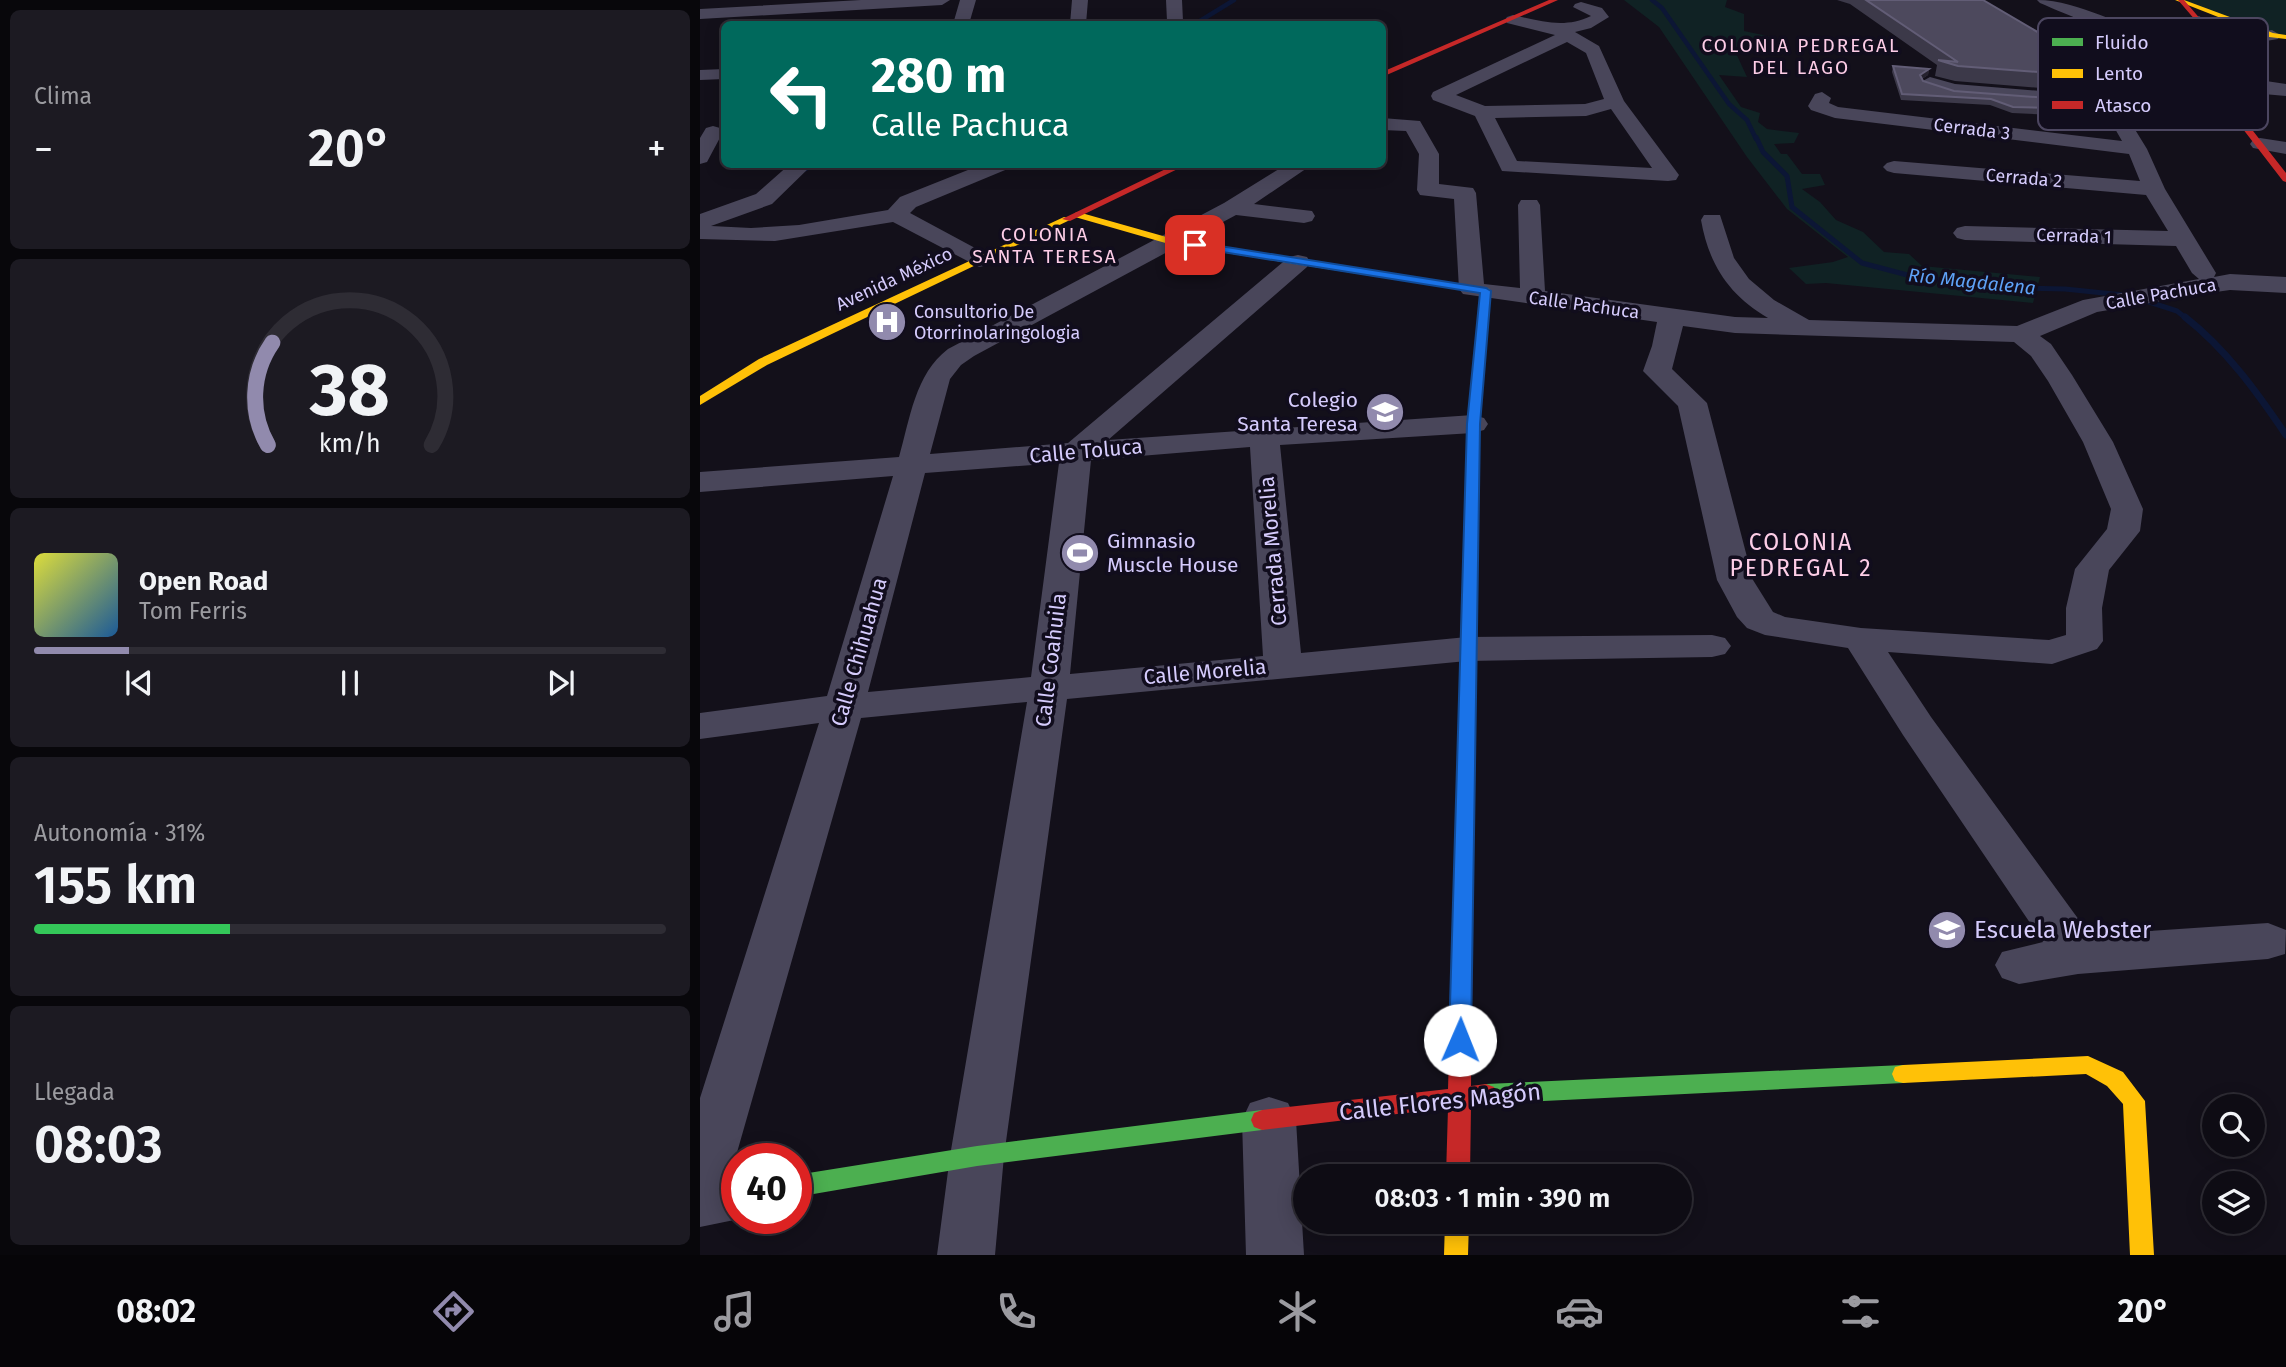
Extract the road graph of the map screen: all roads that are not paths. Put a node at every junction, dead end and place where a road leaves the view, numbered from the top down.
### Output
1 (708, 0) edge
2 (942, 0) edge
3 (968, 0) edge
4 (1080, 0) edge
5 (1174, 0) edge
6 (1555, 0) edge
7 (2045, 0) edge
8 (2179, 1) edge
9 (1581, 7) dead end
10 (700, 12) edge
11 (2091, 18) edge
12 (2196, 18) edge
13 (2228, 18) edge
14 (1513, 20) junction
15 (962, 21) edge
16 (1078, 21) edge
17 (1175, 21) dead end
18 (1563, 32) junction
19 (1386, 73) edge
20 (721, 74) edge
21 (700, 75) edge
22 (1930, 82) edge
23 (2268, 87) edge
24 (2286, 90) edge
25 (2038, 96) edge
26 (1822, 97) dead end
27 (1615, 102) junction
28 (1483, 112) junction
29 (1386, 124) edge
30 (2126, 130) edge
31 (2249, 130) edge
32 (708, 131) edge
33 (2260, 144) junction
34 (2286, 148) edge
35 (2137, 149) junction
36 (700, 158) edge
37 (1894, 167) dead end
38 (799, 168) edge
39 (993, 168) edge
40 (1176, 168) edge
41 (1297, 168) edge
42 (2286, 179) edge
43 (2154, 189) junction
44 (1529, 205) dead end
45 (1232, 208) junction
46 (895, 215) junction
47 (1078, 215) junction
48 (1304, 216) dead end
49 (1712, 220) dead end
50 (700, 222) edge
51 (700, 233) edge
52 (1965, 233) dead end
53 (2184, 239) junction
54 (1169, 241) junction
55 (979, 260) junction
56 (1298, 262) junction
57 (2195, 281) junction
58 (2286, 285) edge
59 (2114, 289) junction
60 (1479, 290) junction
61 (1533, 297) junction
62 (1671, 317) junction
63 (1806, 328) junction
64 (2020, 334) junction
65 (700, 401) edge
66 (1473, 424) junction
67 (1264, 437) junction
68 (1076, 452) junction
69 (911, 467) junction
70 (700, 482) edge
71 (1861, 639) junction
72 (1712, 646) dead end
73 (1467, 649) junction
74 (1283, 665) junction
75 (1049, 687) junction
76 (844, 707) junction
77 (700, 726) edge
78 (2268, 941) dead end
79 (2078, 955) junction
80 (2019, 965) dead end
81 (1459, 1095) junction
82 (1269, 1120) junction
83 (977, 1156) junction
84 (1458, 1164) edge
85 (812, 1182) edge
86 (700, 1185) edge
87 (721, 1198) edge
88 (700, 1201) edge
89 (1457, 1234) edge
90 (965, 1255) edge
91 (1275, 1255) edge
92 (1456, 1255) edge
93 (2142, 1255) edge

1 - 10 street
2 - 10 street
3 - 15 street
4 - 16 street
5 - 17 street
6 - 14 street
7 - 11 street
8 - 12 street
8 - 13 street
9 - 18 street
14 - 18 street
14 - 19 street
18 - 27 street
18 - 28 street
20 - 21 street
22 - 25 street
23 - 24 street
26 - 35 street, Cerrada 3
27 - 28 street
27 - 28 street
29 - 60 street
30 - 35 street
31 - 33 street
32 - 36 street
33 - 34 street
33 - 42 street
35 - 43 street
37 - 43 street, Cerrada 2
38 - 50 street
39 - 46 street
40 - 47 street, Avenida México
41 - 45 street, Calle Chihuahua
43 - 53 street
44 - 61 street
45 - 48 street
45 - 54 street, Calle Chihuahua
46 - 51 street
46 - 55 street
47 - 54 street, Calle Pachuca
47 - 55 street, Avenida México
49 - 63 street
52 - 53 street, Cerrada 1
53 - 57 street
54 - 56 street, Calle Pachuca
54 - 69 street, Calle Chihuahua
55 - 65 street, Avenida México
56 - 60 street, Calle Pachuca
56 - 68 street
57 - 58 street, Calle Pachuca
57 - 59 street, Calle Pachuca
57 - 59 street, Calle Pachuca
59 - 64 street, Calle Pachuca
60 - 61 street, Calle Pachuca
60 - 66 street
61 - 62 street, Calle Pachuca
62 - 63 street, Calle Pachuca
62 - 71 street
63 - 64 street, Calle Pachuca
64 - 71 street
66 - 67 street, Calle Toluca
66 - 73 street
67 - 68 street, Calle Toluca
67 - 74 street, Cerrada Morelia
68 - 69 street, Calle Toluca
68 - 75 street, Calle Coahuila
69 - 70 street, Calle Toluca
69 - 76 street, Calle Chihuahua
71 - 79 street
72 - 73 street, Calle Morelia
73 - 74 street, Calle Morelia
73 - 81 street
74 - 75 street, Calle Morelia
75 - 76 street, Calle Morelia
75 - 83 street, Calle Coahuila
76 - 77 street, Calle Morelia
76 - 86 street, Calle Chihuahua
78 - 79 street
79 - 80 street
81 - 82 street, Calle Flores Magón
81 - 84 street
81 - 93 street, Calle Flores Magón
82 - 83 street, Calle Flores Magón
82 - 91 street
83 - 85 street, Calle Flores Magón
83 - 90 street
87 - 88 street
89 - 92 street

